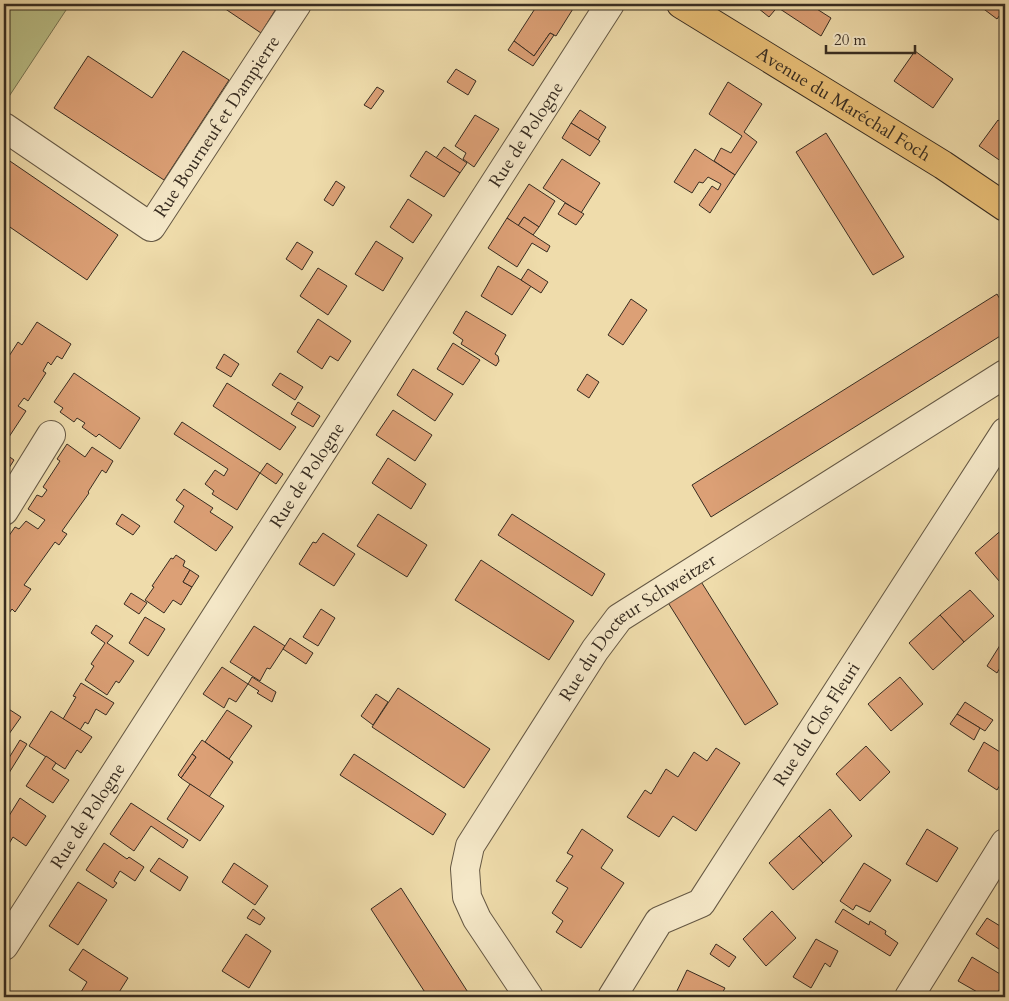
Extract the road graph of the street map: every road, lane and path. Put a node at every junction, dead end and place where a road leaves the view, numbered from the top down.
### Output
1 (297, 4) edge
2 (610, 4) edge
3 (681, 4) edge
4 (4, 127) edge
5 (1005, 207) edge
6 (1005, 374) edge
7 (1005, 432) edge
8 (51, 435) dead end
9 (4, 511) edge
10 (1005, 843) edge
11 (7, 934) edge
12 (529, 997) edge
13 (612, 997) edge
14 (909, 997) edge

1 - 4 street, Rue Bourneuf et Dampierre
2 - 11 street, Rue de Pologne
3 - 5 main road, Avenue du Maréchal Foch
6 - 12 street, Rue du Docteur Schweitzer
7 - 13 street, Rue du Clos Fleuri
8 - 9 street
10 - 14 street

